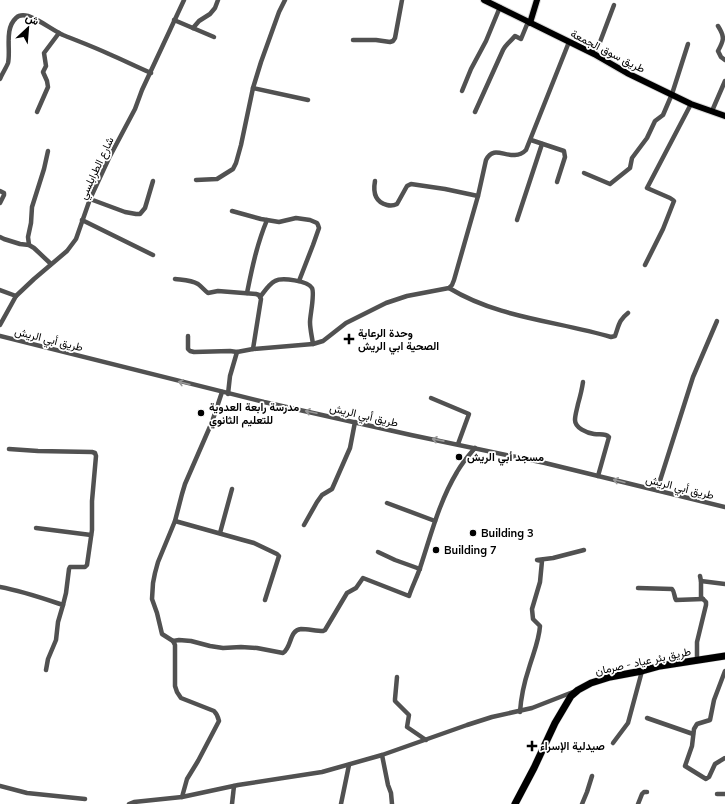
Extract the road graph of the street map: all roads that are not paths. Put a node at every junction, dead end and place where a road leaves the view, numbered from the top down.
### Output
1 (184, 0) edge
2 (218, 0) edge
3 (285, 0) edge
4 (402, 0) edge
5 (484, 0) edge
6 (537, 0) edge
7 (614, 5) dead end
8 (500, 7) junction
9 (174, 20) junction
10 (529, 22) junction
11 (718, 26) dead end
12 (194, 28) junction
13 (59, 33) junction
14 (214, 37) dead end
15 (354, 40) dead end
16 (569, 42) junction
17 (688, 44) dead end
18 (594, 54) junction
19 (725, 60) edge
20 (151, 73) junction
21 (0, 79) edge
22 (725, 81) edge
23 (253, 88) junction
24 (462, 91) dead end
25 (672, 94) junction
26 (308, 100) dead end
27 (691, 104) junction
28 (712, 111) junction
29 (37, 112) dead end
30 (475, 112) dead end
31 (725, 116) edge
32 (531, 140) junction
33 (542, 144) junction
34 (48, 151) dead end
35 (584, 173) dead end
36 (196, 180) dead end
37 (153, 181) dead end
38 (376, 181) dead end
39 (557, 182) dead end
40 (0, 191) edge
41 (478, 196) junction
42 (90, 199) junction
43 (0, 203) edge
44 (232, 211) dead end
45 (82, 220) junction
46 (266, 220) junction
47 (518, 220) dead end
48 (0, 238) edge
49 (29, 245) junction
50 (153, 255) dead end
51 (51, 264) junction
52 (645, 265) dead end
53 (175, 278) dead end
54 (298, 282) junction
55 (449, 288) junction
56 (0, 290) edge
57 (247, 293) junction
58 (16, 296) junction
59 (260, 297) junction
60 (628, 313) dead end
61 (717, 321) dead end
62 (0, 325) edge
63 (0, 336) edge
64 (188, 336) dead end
65 (313, 344) junction
66 (253, 349) junction
67 (237, 352) junction
68 (584, 382) dead end
69 (222, 392) junction
70 (228, 394) junction
71 (431, 398) dead end
72 (355, 422) junction
73 (458, 444) junction
74 (475, 448) junction
75 (9, 449) dead end
76 (598, 476) junction
77 (232, 489) dead end
78 (657, 490) junction
79 (387, 503) dead end
80 (725, 507) edge
81 (175, 521) junction
82 (435, 521) junction
83 (304, 525) dead end
84 (36, 528) dead end
85 (220, 534) junction
86 (91, 535) junction
87 (584, 550) dead end
88 (378, 552) dead end
89 (420, 569) junction
90 (725, 584) edge
91 (0, 586) edge
92 (638, 588) dead end
93 (703, 599) junction
94 (265, 600) dead end
95 (63, 605) junction
96 (173, 641) junction
97 (725, 656) edge
98 (697, 661) junction
99 (46, 670) dead end
100 (642, 671) junction
101 (725, 671) edge
102 (397, 677) dead end
103 (578, 690) junction
104 (556, 699) junction
105 (565, 707) junction
106 (520, 712) junction
107 (647, 718) dead end
108 (693, 734) junction
109 (426, 740) junction
110 (613, 743) dead end
111 (382, 755) junction
112 (725, 758) edge
113 (349, 765) junction
114 (592, 776) dead end
115 (0, 786) edge
116 (234, 786) junction
117 (647, 792) dead end
118 (717, 794) dead end
119 (725, 794) edge
120 (182, 797) junction
121 (85, 799) dead end
122 (167, 801) edge
123 (129, 804) edge
124 (232, 804) edge
125 (341, 804) edge
126 (392, 804) edge
127 (515, 804) edge
128 (582, 804) edge
129 (638, 804) edge

1 - 9 street, شارع الطرابلسي
2 - 12 street
3 - 23 street
4 - 15 street
5 - 8 main road, طريق سوق الجمعة
6 - 10 main road
7 - 18 street
8 - 10 main road, طريق سوق الجمعة
8 - 24 street
9 - 12 street
9 - 20 street, شارع الطرابلسي
10 - 16 main road, طريق سوق الجمعة
10 - 30 street
11 - 19 street
12 - 14 street
13 - 20 street
13 - 21 street
13 - 29 street
16 - 18 main road, طريق سوق الجمعة
16 - 32 street
17 - 25 street
18 - 25 main road, طريق سوق الجمعة
20 - 42 street, شارع الطرابلسي
22 - 28 street
23 - 26 street
23 - 36 street
25 - 27 main road, طريق سوق الجمعة
25 - 35 street
27 - 28 main road, طريق سوق الجمعة
27 - 52 street
28 - 31 main road, طريق سوق الجمعة
32 - 33 street
32 - 41 street
33 - 39 street
33 - 47 street
34 - 49 street
37 - 42 street
38 - 41 street
40 - 43 street
41 - 55 street
42 - 45 street, شارع الطرابلسي
44 - 46 street
45 - 50 street
45 - 51 street, شارع الطرابلسي
46 - 54 street
46 - 57 street
48 - 49 street
49 - 51 street
51 - 58 street, شارع الطرابلسي
53 - 57 street
54 - 59 street
54 - 65 street
55 - 60 street
55 - 65 street
56 - 58 street
57 - 59 street
58 - 62 street, شارع الطرابلسي
59 - 66 street
61 - 78 street
69 -> 63 street, طريق أبي الريش
64 - 67 street
65 - 66 street
66 - 67 street
67 - 70 street
68 - 76 street
69 - 70 street, طريق أبي الريش
69 - 81 street
72 -> 70 street, طريق أبي الريش
71 - 73 street
73 -> 72 street, طريق أبي الريش
72 - 83 street
73 - 74 street, طريق أبي الريش
74 - 76 street, طريق أبي الريش
74 - 82 street
75 - 86 street
78 -> 76 street, طريق أبي الريش
77 - 85 street
78 - 80 street, طريق أبي الريش
79 - 82 street
81 - 85 street
81 - 96 street
82 - 89 street
84 - 86 street
85 - 94 street
86 - 95 street
87 - 106 street
88 - 89 street
89 - 96 street
90 - 93 street
91 - 95 street
92 - 93 street
93 - 98 street
95 - 99 street
96 - 120 street
97 - 98 highway, طريق بئر عياد - صرمان
98 - 100 highway, طريق بئر عياد - صرمان
100 - 103 highway, طريق بئر عياد - صرمان
100 - 110 street
101 - 108 street
102 - 109 street
103 - 104 street
103 - 105 highway, طريق بئر عياد - صرمان
104 - 105 street
104 - 106 street
105 - 127 highway, طريق بئر عياد - صرمان
106 - 109 street
107 - 108 street
108 - 112 street
109 - 111 street
111 - 113 street
111 - 126 street
113 - 116 street
113 - 125 street
114 - 128 street
115 - 121 street
116 - 120 street
116 - 124 street
117 - 129 street
118 - 119 street
120 - 122 street
122 - 123 street

